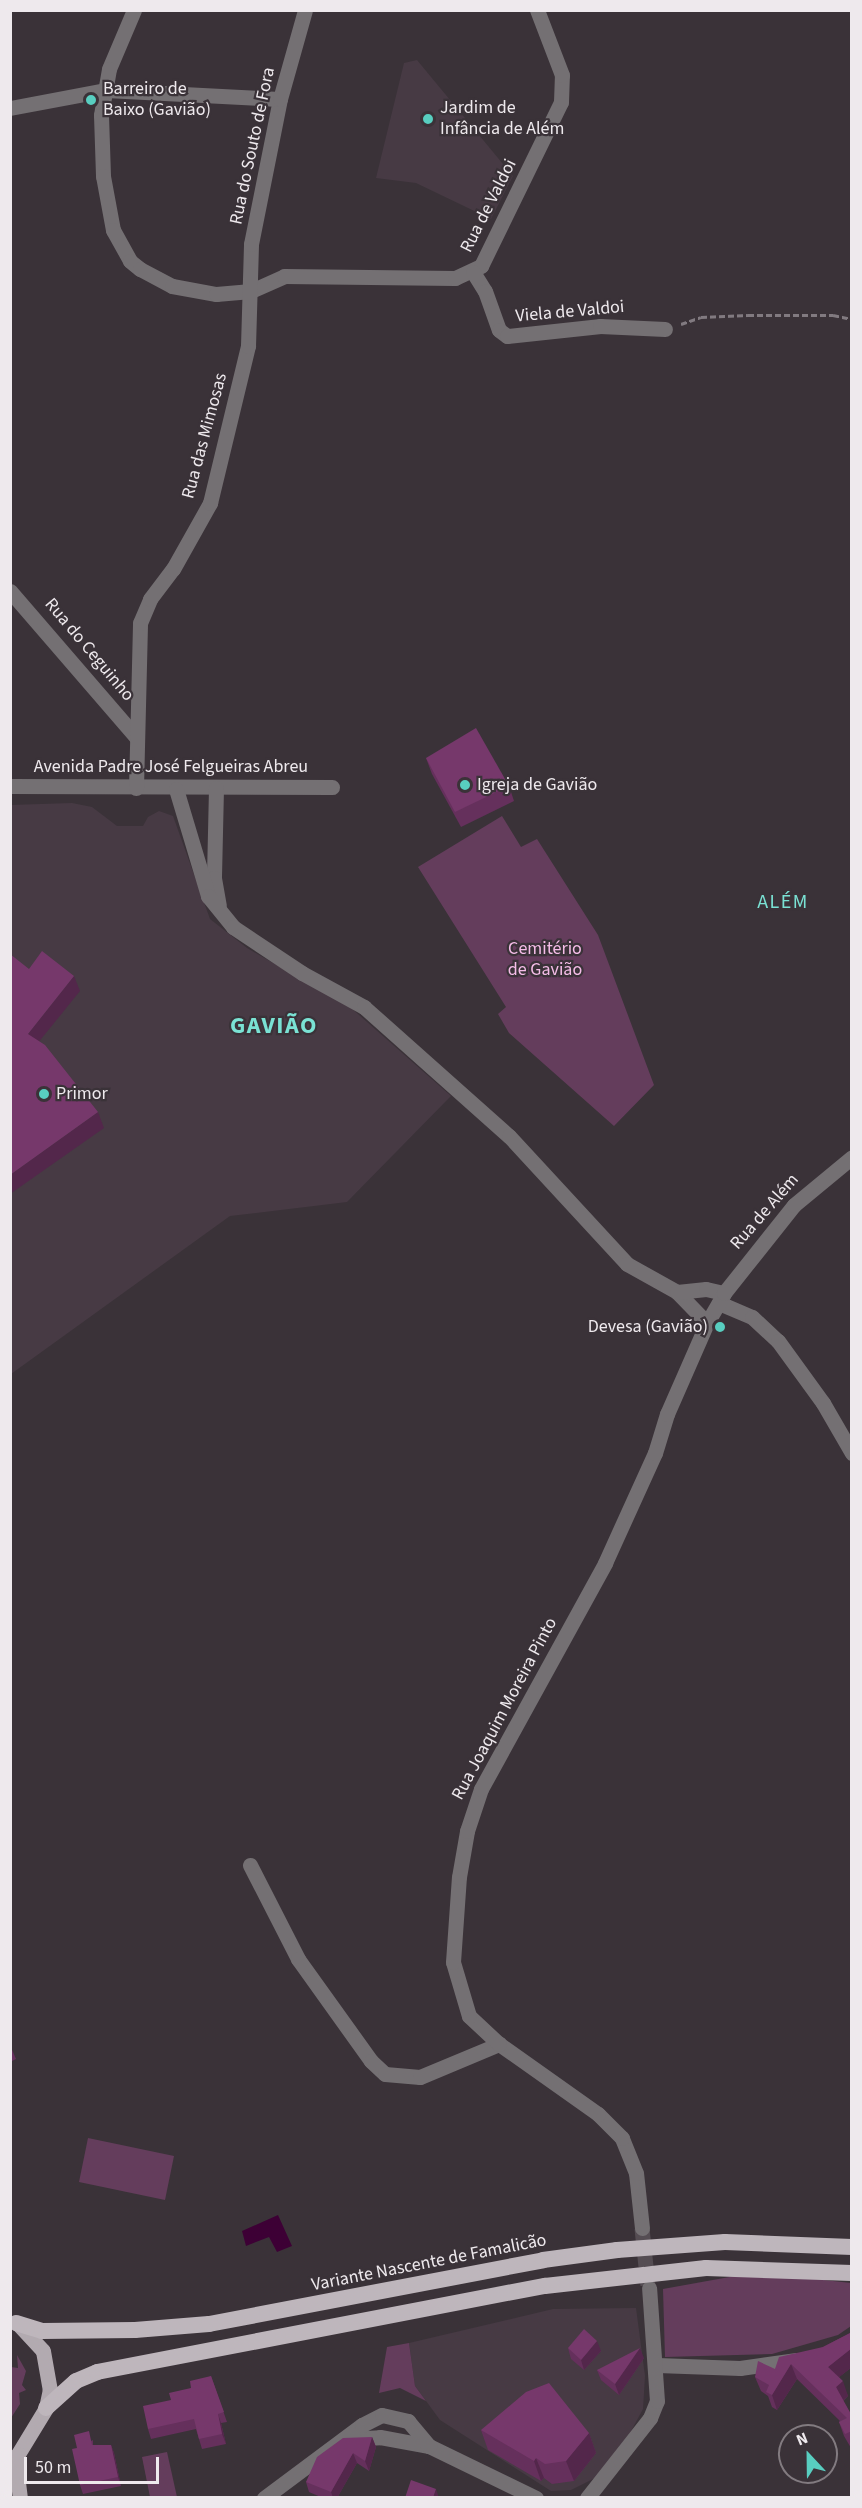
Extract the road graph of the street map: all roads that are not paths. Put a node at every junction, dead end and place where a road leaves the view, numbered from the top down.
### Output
1 (134, 10) edge
2 (305, 10) edge
3 (537, 10) edge
4 (106, 90) junction
5 (280, 99) junction
6 (10, 108) edge
7 (473, 272) junction
8 (251, 291) junction
9 (664, 329) road end
10 (10, 591) edge
11 (136, 737) junction
12 (10, 786) edge
13 (332, 787) dead end
14 (216, 788) junction
15 (136, 789) junction
16 (176, 789) junction
17 (221, 914) junction
18 (852, 1157) edge
19 (677, 1292) junction
20 (721, 1298) junction
21 (707, 1323) junction
22 (852, 1453) edge
23 (250, 1865) dead end
24 (499, 2044) junction
25 (642, 2228) tunnel mouth
26 (852, 2247) edge
27 (852, 2273) edge
28 (649, 2288) tunnel mouth
29 (14, 2321) edge
30 (812, 2356) edge
31 (657, 2365) junction
32 (46, 2408) junction
33 (382, 2415) junction
34 (31, 2430) junction
35 (380, 2437) junction
36 (346, 2439) junction
37 (10, 2445) edge
38 (429, 2446) junction
39 (20, 2498) edge
40 (264, 2498) edge
41 (536, 2498) edge
42 (587, 2498) edge

1 - 4 street, Rua de Valdoi
2 - 5 street, Rua do Souto de Fora
3 - 7 street, Rua de Valdoi
4 - 5 street
4 - 6 street
4 - 8 street, Rua de Valdoi
5 - 8 street, Rua do Souto de Fora
7 - 8 street, Rua de Valdoi
7 - 9 street, Viela de Valdoi
8 - 11 street, Rua das Mimosas
10 - 11 street, Rua do Ceguinho
11 - 15 street, Rua das Mimosas
12 - 15 street, Avenida Padre José Felgueiras Abreu
13 - 14 street, Avenida Padre José Felgueiras Abreu
14 - 16 street, Avenida Padre José Felgueiras Abreu
14 - 17 street
15 - 16 street, Avenida Padre José Felgueiras Abreu
16 - 17 street
17 - 19 street
18 - 20 street, Rua de Além
19 - 20 street
19 - 21 street
20 - 21 street, Rua Joaquim Moreira Pinto
20 - 22 street
21 - 24 street, Rua Joaquim Moreira Pinto
23 - 24 street
24 - 25 street, Rua Joaquim Moreira Pinto
26 - 29 highway, Variante Nascente de Famalicão
27 - 32 highway
28 - 31 street
29 - 32 main road
30 - 31 street
31 - 42 street
32 - 34 main road
33 - 35 street
33 - 36 street
33 - 38 street
34 - 37 main road
34 - 39 main road
35 - 36 street
35 - 38 street
36 - 40 street
38 - 41 street

